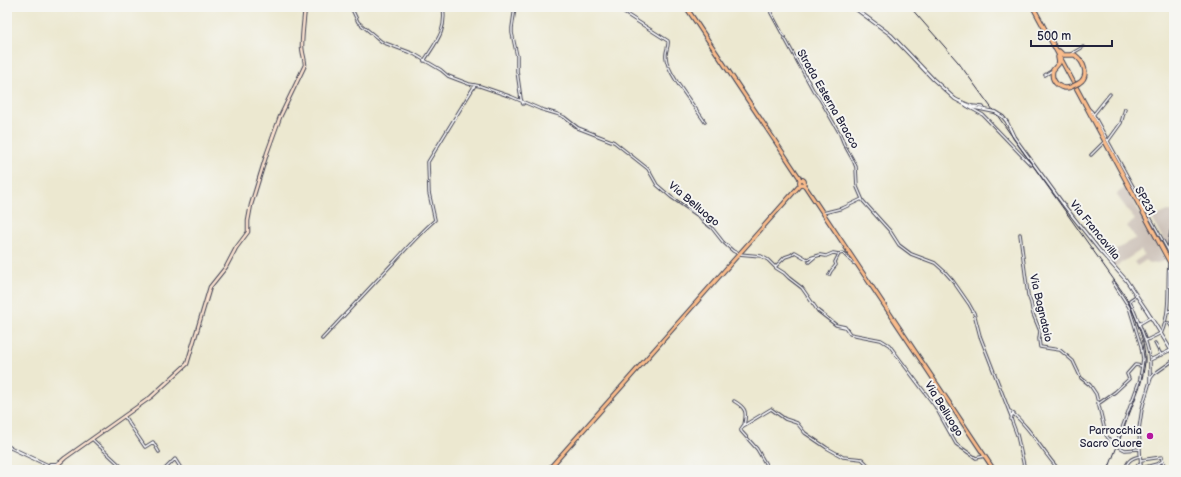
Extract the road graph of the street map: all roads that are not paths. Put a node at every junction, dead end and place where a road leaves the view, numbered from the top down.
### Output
1 (305, 7) edge
2 (351, 7) edge
3 (443, 7) edge
4 (515, 7) edge
5 (615, 7) edge
6 (686, 7) edge
7 (771, 7) edge
8 (855, 7) edge
9 (1169, 7) edge
10 (1033, 8) edge
11 (1174, 8) edge
12 (1083, 47) dead end
13 (1057, 49) junction
14 (1058, 54) junction
15 (1074, 54) junction
16 (424, 61) junction
17 (1066, 66) junction
18 (1052, 72) junction
19 (1072, 79) junction
20 (475, 85) junction
21 (1110, 94) dead end
22 (522, 101) junction
23 (958, 101) junction
24 (523, 104) dead end
25 (970, 108) junction
26 (1125, 108) dead end
27 (1089, 109) junction
28 (983, 114) junction
29 (1094, 114) junction
30 (706, 122) dead end
31 (1102, 136) junction
32 (1108, 141) junction
33 (1104, 142) junction
34 (1091, 155) dead end
35 (1031, 165) dead end
36 (801, 182) junction
37 (862, 199) junction
38 (823, 213) junction
39 (1174, 222) edge
40 (1020, 234) dead end
41 (1168, 250) junction
42 (738, 254) junction
43 (839, 254) junction
44 (816, 256) junction
45 (1174, 257) edge
46 (1171, 258) junction
47 (809, 262) dead end
48 (1168, 263) junction
49 (857, 264) junction
50 (775, 267) junction
51 (1174, 268) edge
52 (1168, 271) junction
53 (1174, 274) edge
54 (829, 275) dead end
55 (1113, 282) dead end
56 (1136, 296) junction
57 (1174, 309) edge
58 (1167, 312) junction
59 (1151, 317) junction
60 (1166, 317) junction
61 (1169, 323) junction
62 (1139, 324) junction
63 (1164, 324) junction
64 (1174, 330) edge
65 (1161, 334) junction
66 (322, 339) dead end
67 (1144, 341) junction
68 (1155, 343) dead end
69 (1171, 350) junction
70 (1161, 354) junction
71 (1174, 355) edge
72 (1150, 360) junction
73 (1174, 360) edge
74 (1142, 366) junction
75 (1150, 372) junction
76 (1154, 374) junction
77 (1151, 376) junction
78 (734, 401) dead end
79 (1098, 404) junction
80 (1008, 410) junction
81 (1014, 414) junction
82 (124, 416) junction
83 (1011, 416) junction
84 (744, 425) junction
85 (92, 439) junction
86 (1116, 445) junction
87 (7, 446) edge
88 (1140, 449) junction
89 (159, 452) dead end
90 (985, 456) junction
91 (1140, 456) junction
92 (63, 460) junction
93 (1141, 460) junction
94 (1162, 460) junction
95 (1159, 463) junction
96 (47, 464) junction
97 (1141, 464) junction
98 (53, 468) edge
99 (1142, 469) edge
100 (1160, 469) edge
101 (60, 470) edge
102 (125, 470) edge
103 (164, 470) edge
104 (182, 470) edge
105 (548, 470) edge
106 (769, 470) edge
107 (873, 470) edge
108 (994, 470) edge
109 (1025, 470) edge
110 (1059, 470) edge
111 (1126, 470) edge
112 (1134, 470) edge
113 (1153, 470) edge
114 (1165, 470) edge

1 - 82 main road
2 - 16 street, Via Belluogo
3 - 16 street
4 - 22 street
5 - 30 street
6 - 36 main road
7 - 37 street, Strada Esterna Bracco
8 - 23 street
9 - 11 street
10 - 13 highway, SP231
10 - 14 highway, SP231
12 - 15 street
13 - 15 highway
13 - 17 highway, SP231
14 - 18 highway
14 - 19 highway, SP231
15 - 17 highway
15 - 18 highway, bridge
16 - 20 street, Via Belluogo
17 - 27 highway, SP231
18 - 19 highway
19 - 31 highway, SP231
20 - 22 street, Via Belluogo
20 - 66 street
21 - 29 street
22 - 24 street
22 - 42 street, Via Belluogo
23 - 25 street
23 - 28 street
25 - 28 street
25 - 56 street, Via Francavilla
26 - 32 street
27 - 29 street
27 - 51 highway, SP231
28 - 35 street
29 - 32 street
31 - 33 street, SP231
31 - 51 highway, SP231
32 - 41 street
33 - 34 street
33 - 48 street, SP231
36 - 38 main road
36 - 42 main road
37 - 38 street
37 - 80 street, Strada Esterna Bracco
38 - 49 main road
39 - 41 street
40 - 79 street, Via Bagnatoio
41 - 46 street
42 - 50 street, Via Belluogo
42 - 105 main road
43 - 44 street
43 - 49 street
43 - 54 street
44 - 47 street
44 - 50 street
45 - 46 street
46 - 51 street
48 - 51 street, SP231
48 - 52 street
49 - 90 main road
50 - 90 street, Via Belluogo
51 - 52 street
51 - 53 street, SP231
52 - 58 street
55 - 74 street
56 - 59 street, Via Francavilla
56 - 62 street
57 - 58 street
58 - 60 street
59 - 62 street
59 - 65 street, Via Francavilla
60 - 61 street
60 - 63 street
61 - 63 street
61 - 64 street
62 - 67 street
63 - 65 street
65 - 67 street
65 - 69 street, Via Francavilla
67 - 72 street
68 - 70 street
69 - 70 street
69 - 71 street, Via Francavilla
70 - 72 street
72 - 75 street
73 - 76 street
74 - 79 street
74 - 86 street
75 - 76 street
75 - 77 street
76 - 77 street
77 - 88 street
78 - 84 street
79 - 86 street, Via Bagnatoio
80 - 81 street
80 - 83 street, Strada Esterna Bracco
81 - 83 street
81 - 110 street
82 - 85 main road
82 - 89 street
83 - 109 street, Strada Esterna Bracco
84 - 106 street
84 - 107 street
85 - 92 main road
85 - 102 street
86 - 88 street
87 - 96 street
88 - 91 street
90 - 108 main road
91 - 93 street
91 - 111 street
92 - 96 street
92 - 98 main road
92 - 101 street
93 - 94 street
93 - 97 street
94 - 95 street
94 - 114 street
95 - 99 street
95 - 100 street
96 - 98 street
96 - 98 street
97 - 99 street
97 - 112 street
98 - 101 street
100 - 113 street
103 - 104 street

